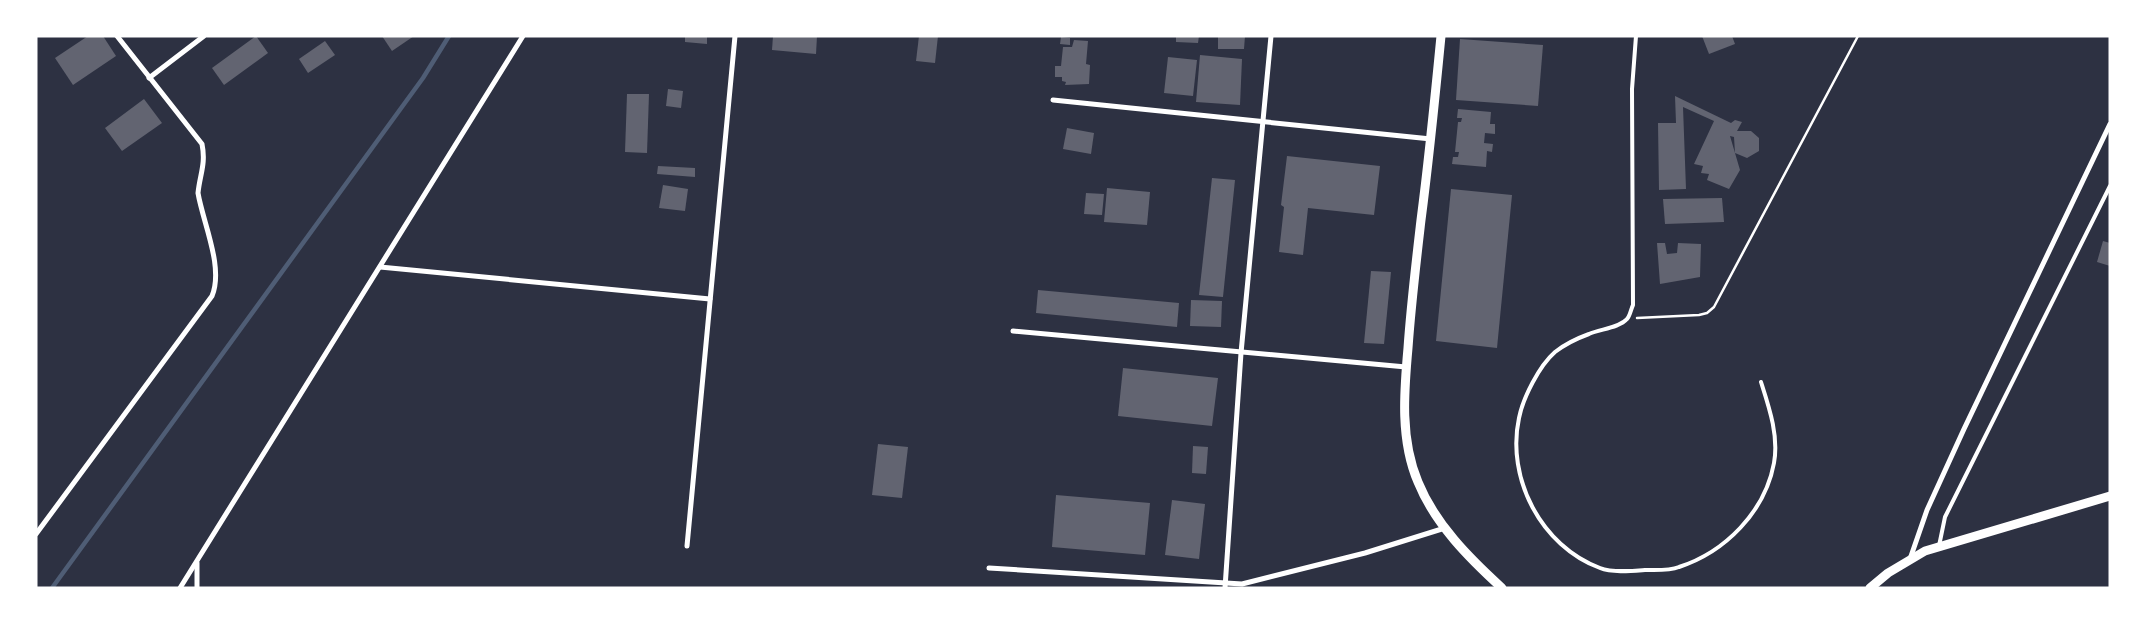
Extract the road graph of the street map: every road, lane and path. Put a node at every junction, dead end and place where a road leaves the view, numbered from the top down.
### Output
1 (118, 36) edge
2 (204, 36) edge
3 (522, 36) edge
4 (735, 36) edge
5 (1271, 36) edge
6 (1441, 36) edge
7 (1636, 36) edge
8 (1858, 36) edge
9 (149, 78) junction
10 (1053, 100) dead end
11 (1263, 122) junction
12 (2110, 124) edge
13 (1431, 139) junction
14 (2110, 186) edge
15 (380, 267) junction
16 (710, 299) junction
17 (1628, 318) junction
18 (1013, 331) dead end
19 (1241, 353) junction
20 (1406, 367) junction
21 (1761, 382) dead end
22 (2110, 496) edge
23 (1445, 528) junction
24 (36, 534) edge
25 (687, 546) dead end
26 (1939, 546) junction
27 (1910, 559) junction
28 (197, 561) junction
29 (989, 568) dead end
30 (1225, 586) edge
31 (180, 588) edge
32 (197, 588) edge
33 (1502, 588) edge
34 (1870, 588) edge

1 - 9 street
2 - 9 street
3 - 15 street
4 - 16 street
5 - 11 street
6 - 13 street
7 - 17 lane
8 - 17 path
9 - 24 street
10 - 11 street
11 - 13 street
11 - 19 street
12 - 27 street
13 - 20 street
14 - 26 lane
15 - 16 street
15 - 28 street
16 - 25 street
17 - 21 lane
18 - 19 street
19 - 20 street
19 - 30 street
20 - 23 street
22 - 26 street
23 - 30 street
23 - 33 street
26 - 27 street
27 - 34 street
28 - 31 street
28 - 32 street
29 - 30 street

